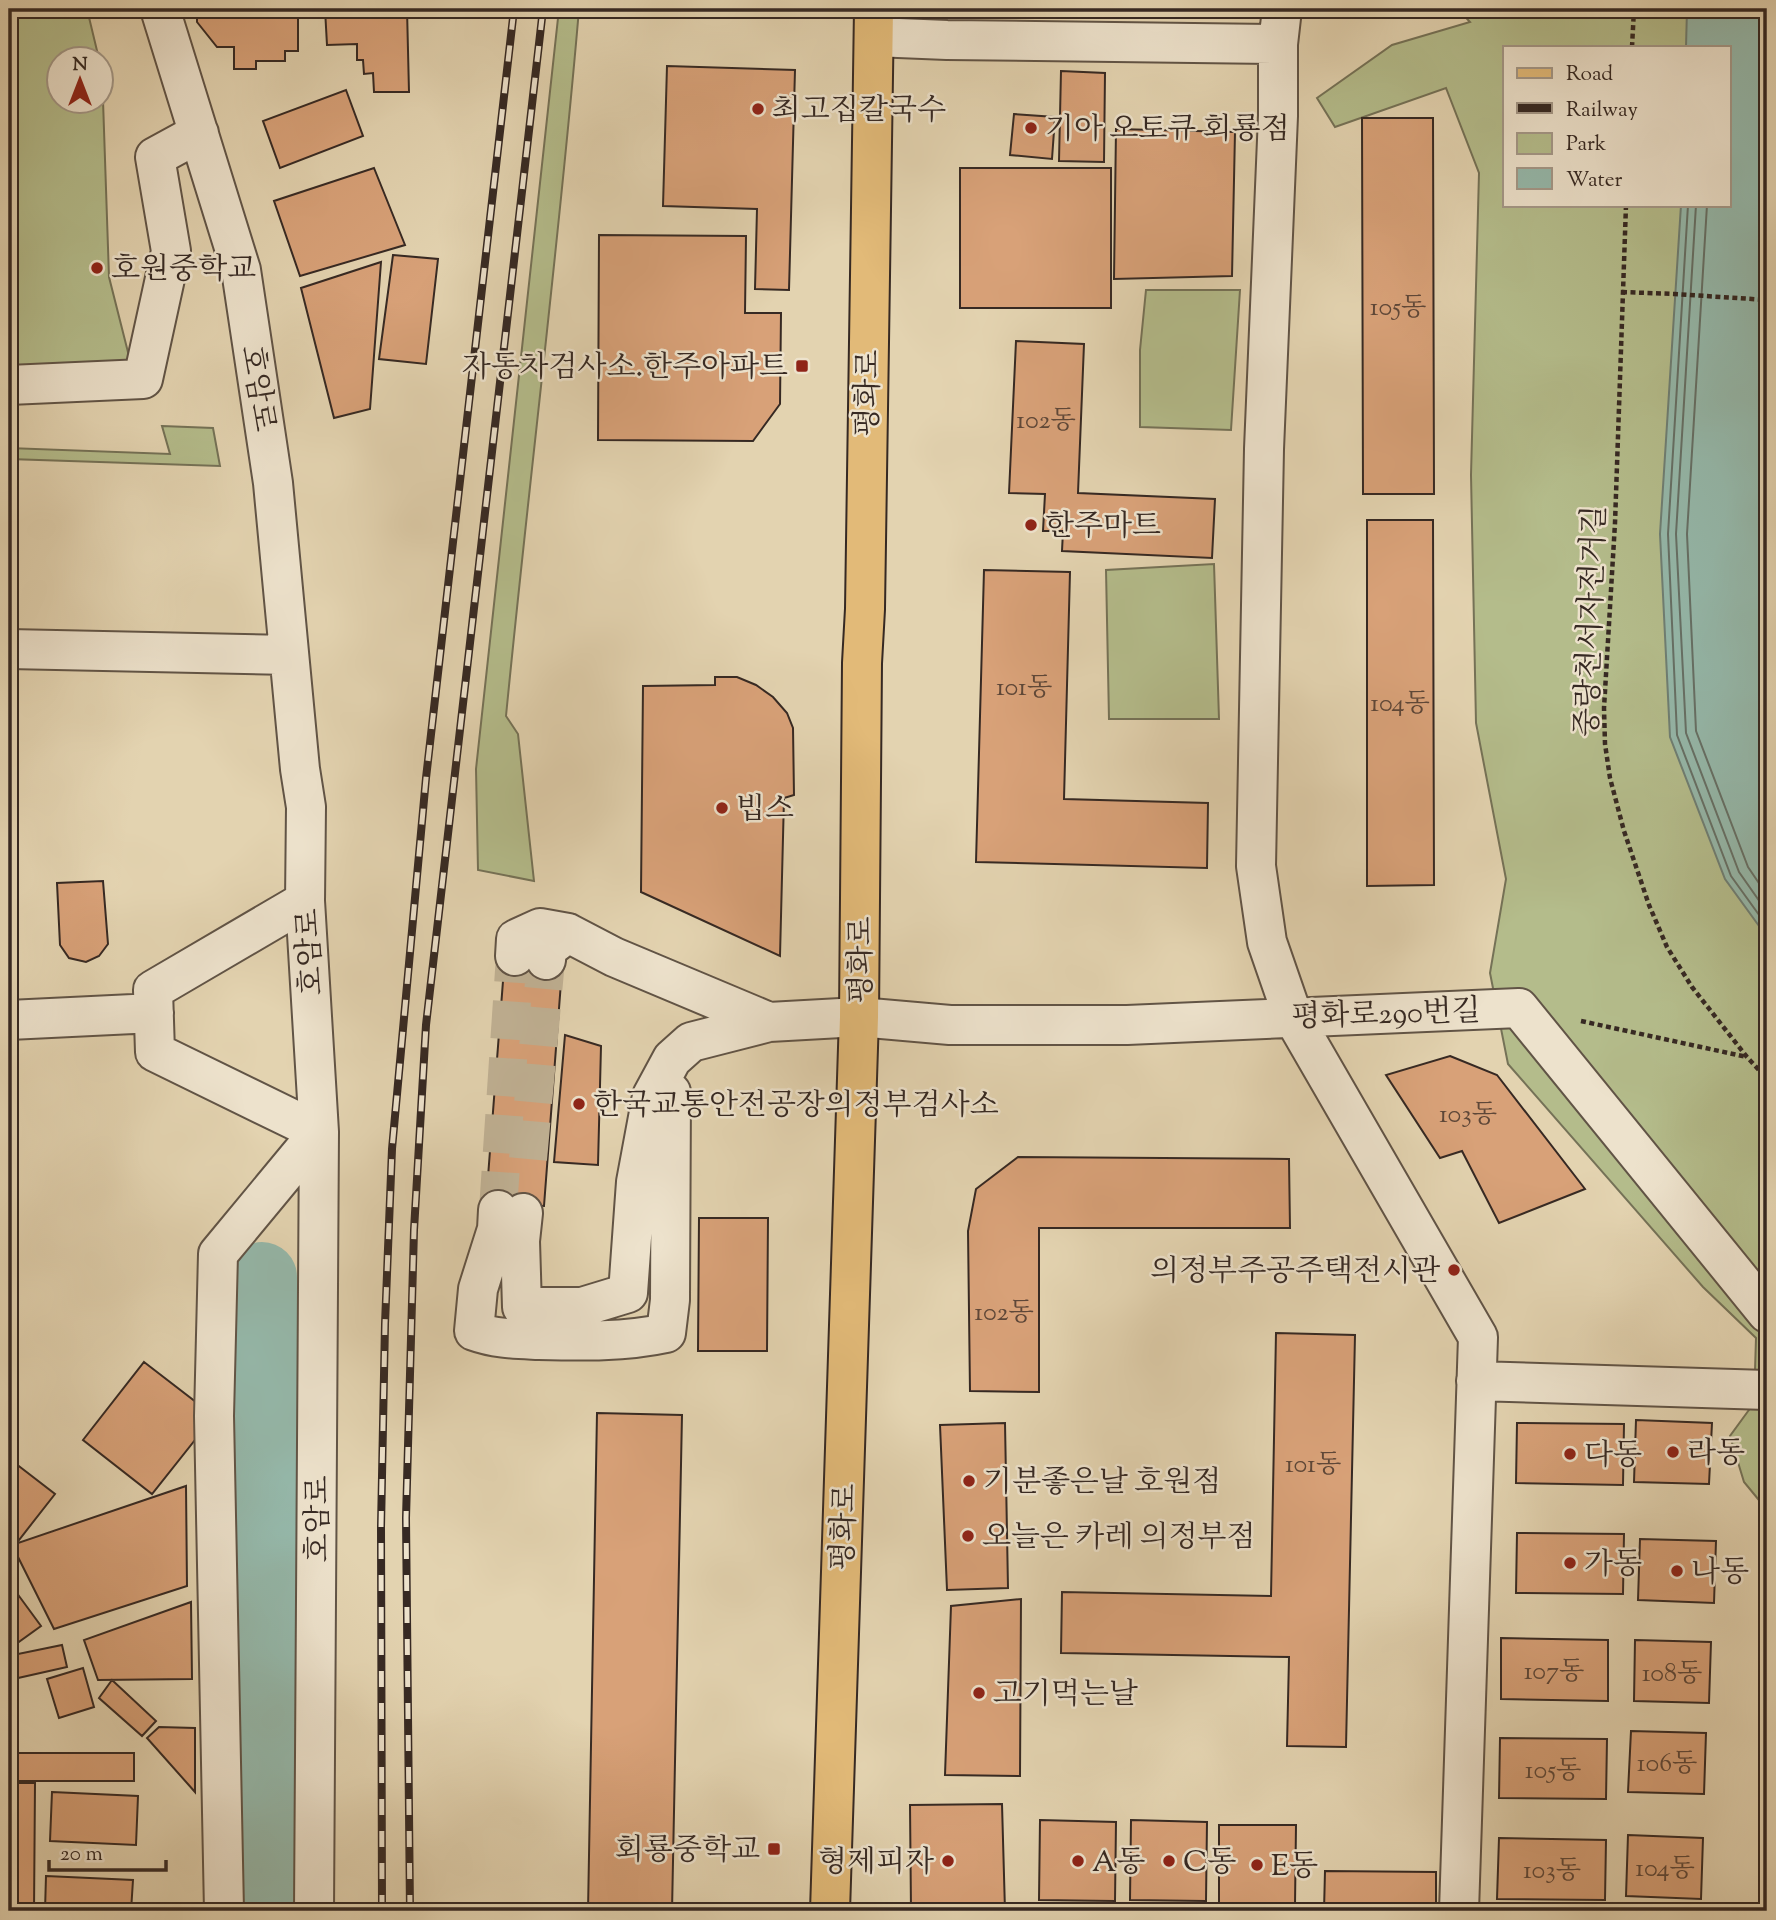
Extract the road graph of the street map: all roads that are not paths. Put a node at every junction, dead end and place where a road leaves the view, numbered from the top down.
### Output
1 (160, 9) edge
2 (874, 23) edge
3 (1280, 27) edge
4 (199, 132) junction
5 (9, 385) edge
6 (9, 649) edge
7 (289, 655) junction
8 (305, 901) junction
9 (543, 949) dead end
10 (154, 1013) junction
11 (859, 1017) junction
12 (1293, 1017) junction
13 (9, 1020) edge
14 (769, 1022) junction
15 (672, 1059) junction
16 (319, 1132) junction
17 (1767, 1313) edge
18 (1476, 1381) junction
19 (1767, 1390) edge
20 (224, 1911) edge
21 (314, 1911) edge
22 (830, 1911) edge
23 (1459, 1911) edge

1 - 4 street, 호암로
2 - 3 street
2 - 11 main road, 평화로
3 - 12 street
4 - 5 street
4 - 7 street, 호암로
6 - 7 street
7 - 8 street, 호암로
8 - 10 street
8 - 16 street, 호암로
9 - 14 street
10 - 13 street
10 - 16 street
11 - 12 street, 평화로290번길
11 - 14 street, 평화로290번길
11 - 22 main road, 평화로
12 - 17 street, 평화로290번길
12 - 18 street
14 - 15 street
15 - 15 street
16 - 20 street
16 - 21 street, 호암로
18 - 19 street
18 - 23 street

